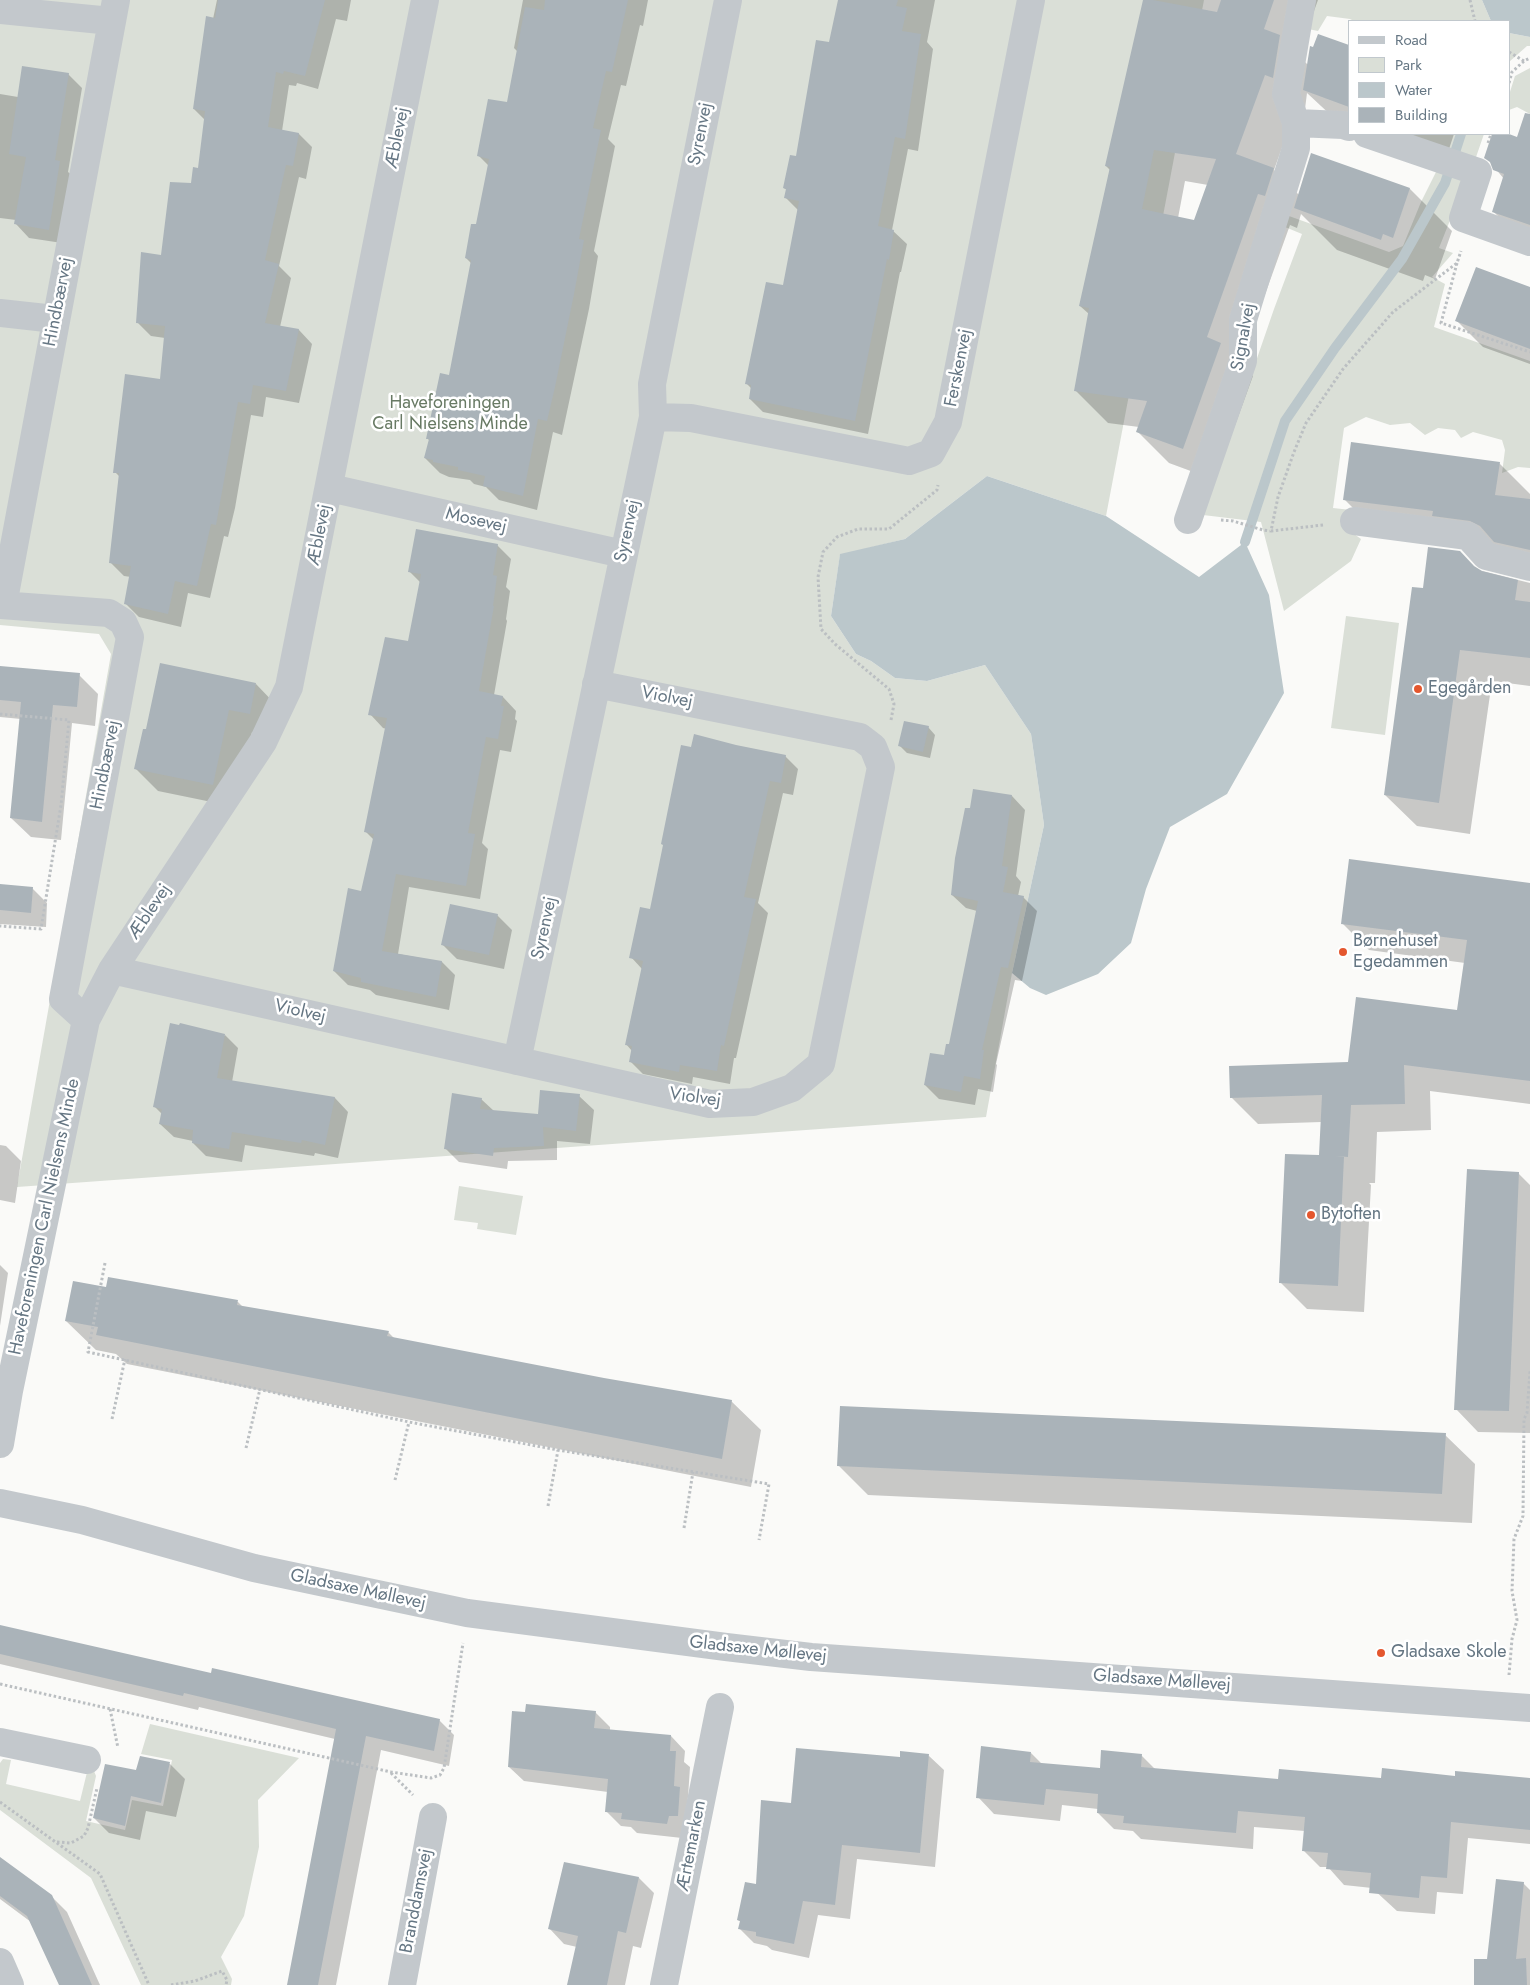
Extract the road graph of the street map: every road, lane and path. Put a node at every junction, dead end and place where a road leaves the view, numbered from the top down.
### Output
1 (425, 0) edge
2 (728, 0) edge
3 (1031, 0) edge
4 (1302, 0) edge
5 (1470, 0) edge
6 (0, 10) edge
7 (114, 11) edge
8 (1475, 20) edge
9 (1510, 53) edge
10 (1530, 58) edge
11 (1524, 61) junction
12 (1510, 79) edge
13 (1296, 123) junction
14 (1348, 127) edge
15 (1370, 135) edge
16 (1473, 222) junction
17 (1530, 242) edge
18 (1457, 263) junction
19 (0, 314) edge
20 (56, 319) junction
21 (1530, 352) edge
22 (653, 417) junction
23 (922, 456) junction
24 (330, 488) junction
25 (1188, 520) dead end
26 (1234, 521) dead end
27 (1354, 521) joint
28 (1271, 531) junction
29 (623, 554) junction
30 (1530, 567) edge
31 (1, 605) edge
32 (596, 684) junction
33 (0, 714) edge
34 (881, 766) junction
35 (0, 926) edge
36 (112, 970) junction
37 (86, 1020) junction
38 (517, 1061) junction
39 (105, 1263) dead end
40 (124, 1359) junction
41 (1530, 1371) edge
42 (260, 1389) junction
43 (112, 1419) dead end
44 (410, 1422) junction
45 (0, 1444) edge
46 (246, 1448) dead end
47 (558, 1450) junction
48 (693, 1472) junction
49 (395, 1480) dead end
50 (0, 1503) edge
51 (548, 1506) dead end
52 (684, 1528) dead end
53 (759, 1540) dead end
54 (467, 1613) junction
55 (0, 1684) edge
56 (1518, 1706) edge
57 (720, 1707) dead end
58 (0, 1742) edge
59 (87, 1760) joint
60 (0, 1802) edge
61 (433, 1817) dead end
62 (56, 1842) junction
63 (0, 1962) edge
64 (10, 1985) edge
65 (149, 1985) edge
66 (171, 1985) edge
67 (226, 1985) edge
68 (402, 1985) edge
69 (664, 1985) edge

1 - 24 street, Æblevej
2 - 22 street, Syrenvej
3 - 23 street, Ferskenvej
4 - 13 street, Signalvej
5 - 8 path
6 - 7 street
7 - 20 street, Hindbærvej
9 - 11 path
10 - 11 path
11 - 12 path
13 - 14 street
13 - 25 street, Signalvej
15 - 16 street
16 - 17 street
16 - 18 path
18 - 21 path
18 - 28 path
19 - 20 street
20 - 31 street, Hindbærvej
22 - 23 street
22 - 29 street, Syrenvej
23 - 34 path
24 - 29 street, Mosevej
24 - 36 street, Æblevej
26 - 28 path
27 - 28 path
27 - 30 street
29 - 32 street, Syrenvej
31 - 37 street, Hindbærvej
32 - 34 street, Violvej
32 - 38 street, Syrenvej
33 - 35 path
34 - 38 street, Violvej
36 - 37 street, Æblevej
36 - 38 street, Violvej
37 - 45 street, Haveforeningen Carl Nielsens Minde
39 - 40 path
40 - 42 path
40 - 43 path
41 - 56 path
42 - 44 path
42 - 46 path
44 - 47 path
44 - 49 path
47 - 48 path
47 - 51 path
48 - 52 path
48 - 53 path
50 - 54 street, Gladsaxe Møllevej
54 - 55 path
54 - 56 street, Gladsaxe Møllevej
57 - 69 street, Ærtemarken
58 - 59 street
59 - 62 path
60 - 62 path
61 - 68 street, Branddamsvej
62 - 65 path
63 - 64 street
66 - 67 path

